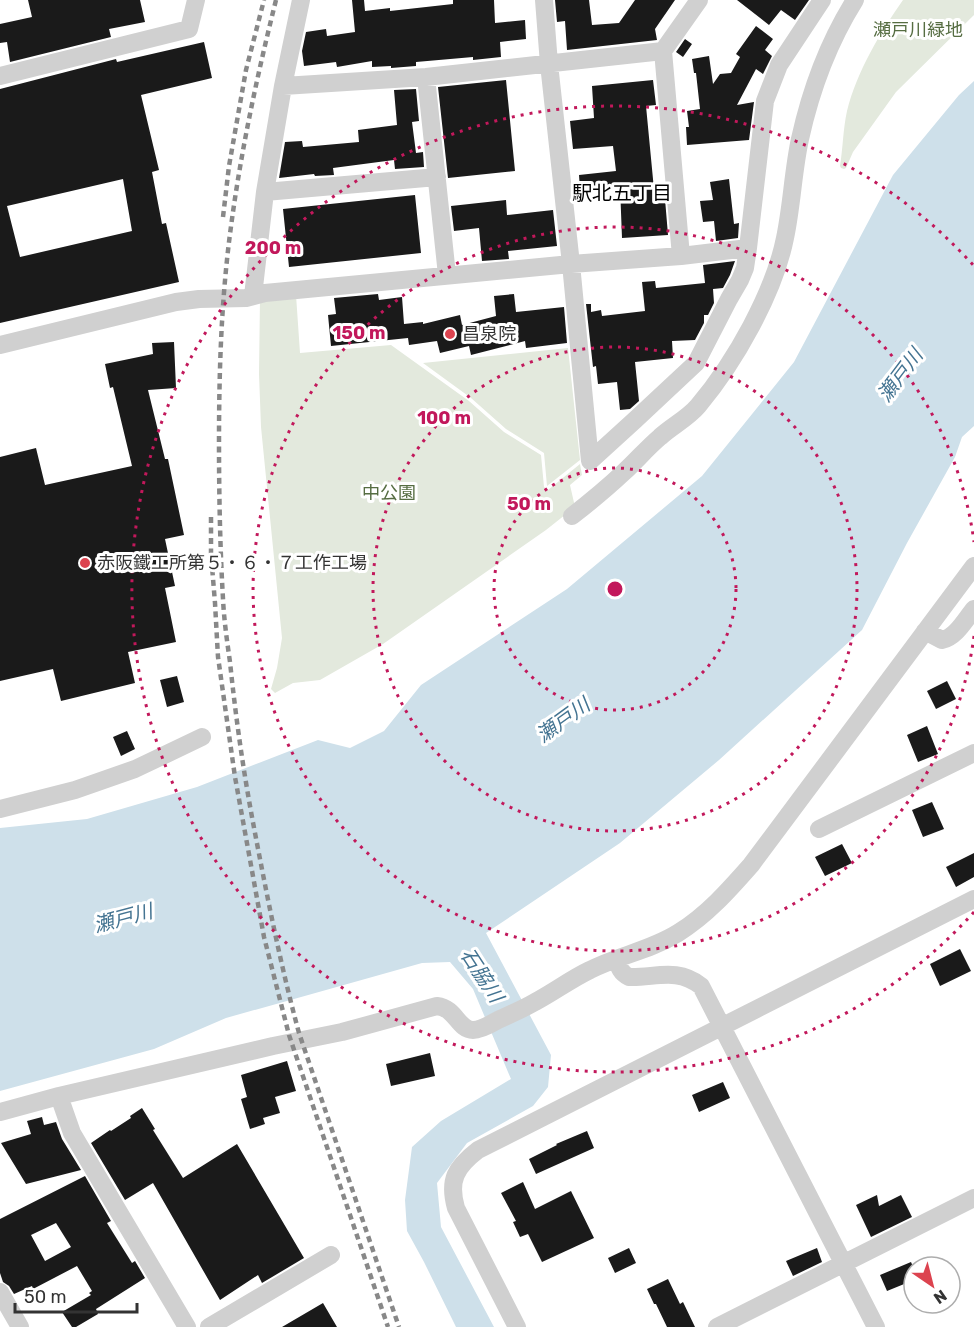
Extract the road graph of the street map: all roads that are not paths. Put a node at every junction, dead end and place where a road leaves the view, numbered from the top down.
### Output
1 (196, 0) edge
2 (301, 0) edge
3 (544, 0) edge
4 (699, 0) edge
5 (822, 0) edge
6 (855, 0) edge
7 (663, 51) junction
8 (549, 64) junction
9 (0, 76) edge
10 (426, 77) junction
11 (283, 86) junction
12 (437, 177) junction
13 (265, 192) junction
14 (748, 248) junction
15 (681, 256) junction
16 (571, 264) junction
17 (447, 275) junction
18 (253, 296) junction
19 (0, 345) edge
20 (572, 516) dead end
21 (974, 566) edge
22 (974, 609) edge
23 (925, 631) junction
24 (202, 737) dead end
25 (974, 753) edge
26 (0, 809) edge
27 (819, 829) dead end
28 (974, 899) edge
29 (616, 959) junction
30 (723, 1027) junction
31 (59, 1096) junction
32 (0, 1113) edge
33 (974, 1198) edge
34 (331, 1255) dead end
35 (843, 1263) junction
36 (0, 1292) edge
37 (20, 1327) edge
38 (187, 1327) edge
39 (209, 1327) edge
40 (517, 1327) edge
41 (717, 1327) edge
42 (876, 1327) edge

1 - 9 street
2 - 11 street
3 - 8 street
4 - 7 street
5 - 14 street
6 - 20 street
7 - 8 street
7 - 15 street
8 - 10 street
8 - 16 street
10 - 11 street
10 - 12 street
11 - 13 street
12 - 13 street
12 - 17 street
13 - 18 street
14 - 15 street
14 - 16 street
15 - 16 street
16 - 17 street
17 - 18 street
18 - 19 street
21 - 23 street
22 - 23 street
23 - 29 street
24 - 26 street
25 - 27 street
28 - 30 street
29 - 30 street
29 - 31 street
30 - 35 street
30 - 40 street
31 - 32 street
31 - 38 street
33 - 35 street
34 - 39 street
35 - 41 street
35 - 42 street
36 - 37 street

